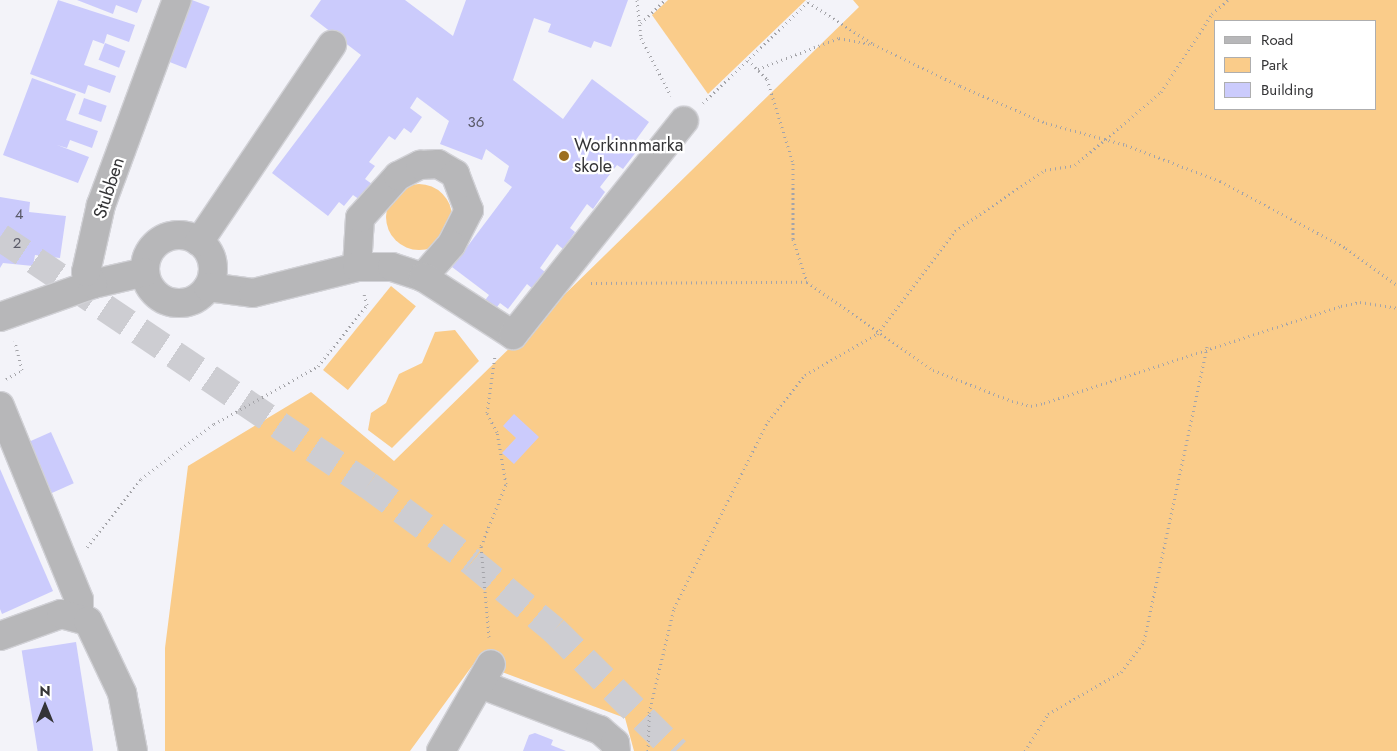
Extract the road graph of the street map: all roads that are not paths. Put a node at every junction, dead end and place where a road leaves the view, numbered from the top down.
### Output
1 (177, 0) edge
2 (332, 45) dead end
3 (684, 121) road end
4 (199, 242) junction
5 (357, 267) junction
6 (145, 272) junction
7 (423, 277) junction
8 (93, 284) junction
9 (208, 287) junction
10 (1, 316) edge
11 (0, 406) edge
12 (79, 616) junction
13 (0, 636) edge
14 (133, 751) edge
15 (441, 751) edge
16 (616, 751) edge

1 - 8 street, Stubben
2 - 4 street
3 - 7 street
4 - 6 street
4 - 9 street
5 - 7 street
5 - 7 street
5 - 9 street
6 - 8 street
6 - 9 street
8 - 10 street
11 - 12 street
12 - 13 street
12 - 14 street
15 - 16 street

